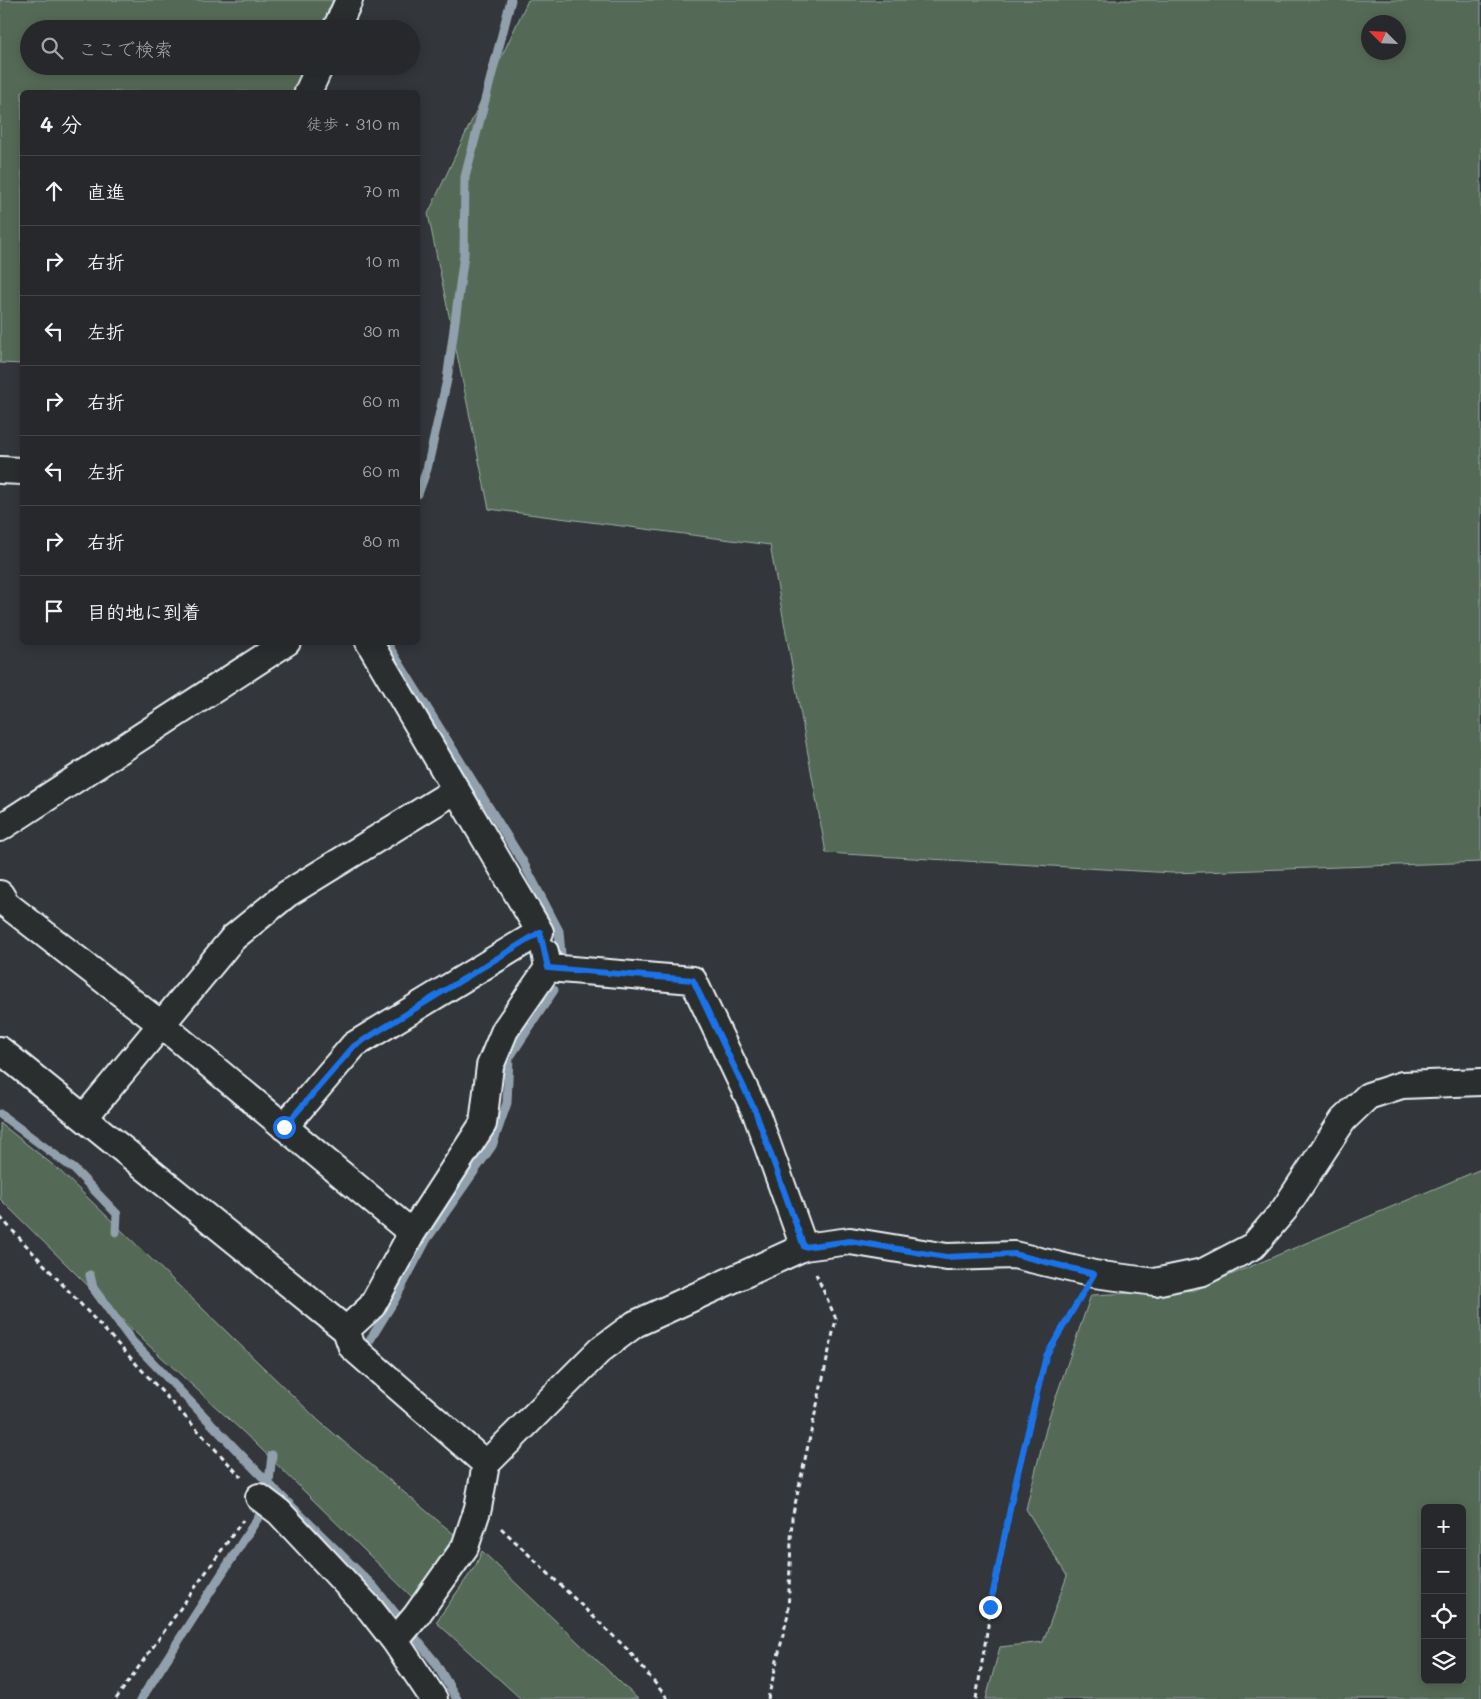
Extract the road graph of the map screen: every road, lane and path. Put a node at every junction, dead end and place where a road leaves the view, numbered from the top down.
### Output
1 (349, 0) edge
2 (340, 20) edge
3 (316, 75) edge
4 (309, 90) edge
5 (0, 470) edge
6 (20, 471) edge
7 (281, 645) edge
8 (371, 645) edge
9 (456, 790) junction
10 (0, 828) edge
11 (0, 894) edge
12 (540, 932) junction
13 (548, 968) junction
14 (162, 1025) junction
15 (0, 1050) edge
16 (1481, 1082) edge
17 (84, 1118) junction
18 (284, 1127) junction
19 (0, 1217) edge
20 (412, 1233) junction
21 (804, 1247) junction
22 (1094, 1274) junction
23 (346, 1330) junction
24 (486, 1464) junction
25 (259, 1497) junction
26 (478, 1508) junction
27 (405, 1629) junction
28 (116, 1699) edge
29 (434, 1699) edge
30 (668, 1699) edge
31 (768, 1699) edge
32 (976, 1699) edge

1 - 2 street
3 - 4 street
5 - 6 street
7 - 10 street
8 - 9 street
9 - 12 street
9 - 14 street
11 - 14 street
12 - 13 street
12 - 18 street
13 - 20 street
13 - 21 street
14 - 17 street
14 - 18 street
15 - 17 street
16 - 22 street
17 - 23 street
18 - 20 street
19 - 25 path
20 - 23 street
21 - 22 street
21 - 24 street
21 - 31 path
22 - 32 path
23 - 24 street
24 - 26 street
25 - 27 street
25 - 28 path
26 - 27 street
26 - 30 path
27 - 29 street

